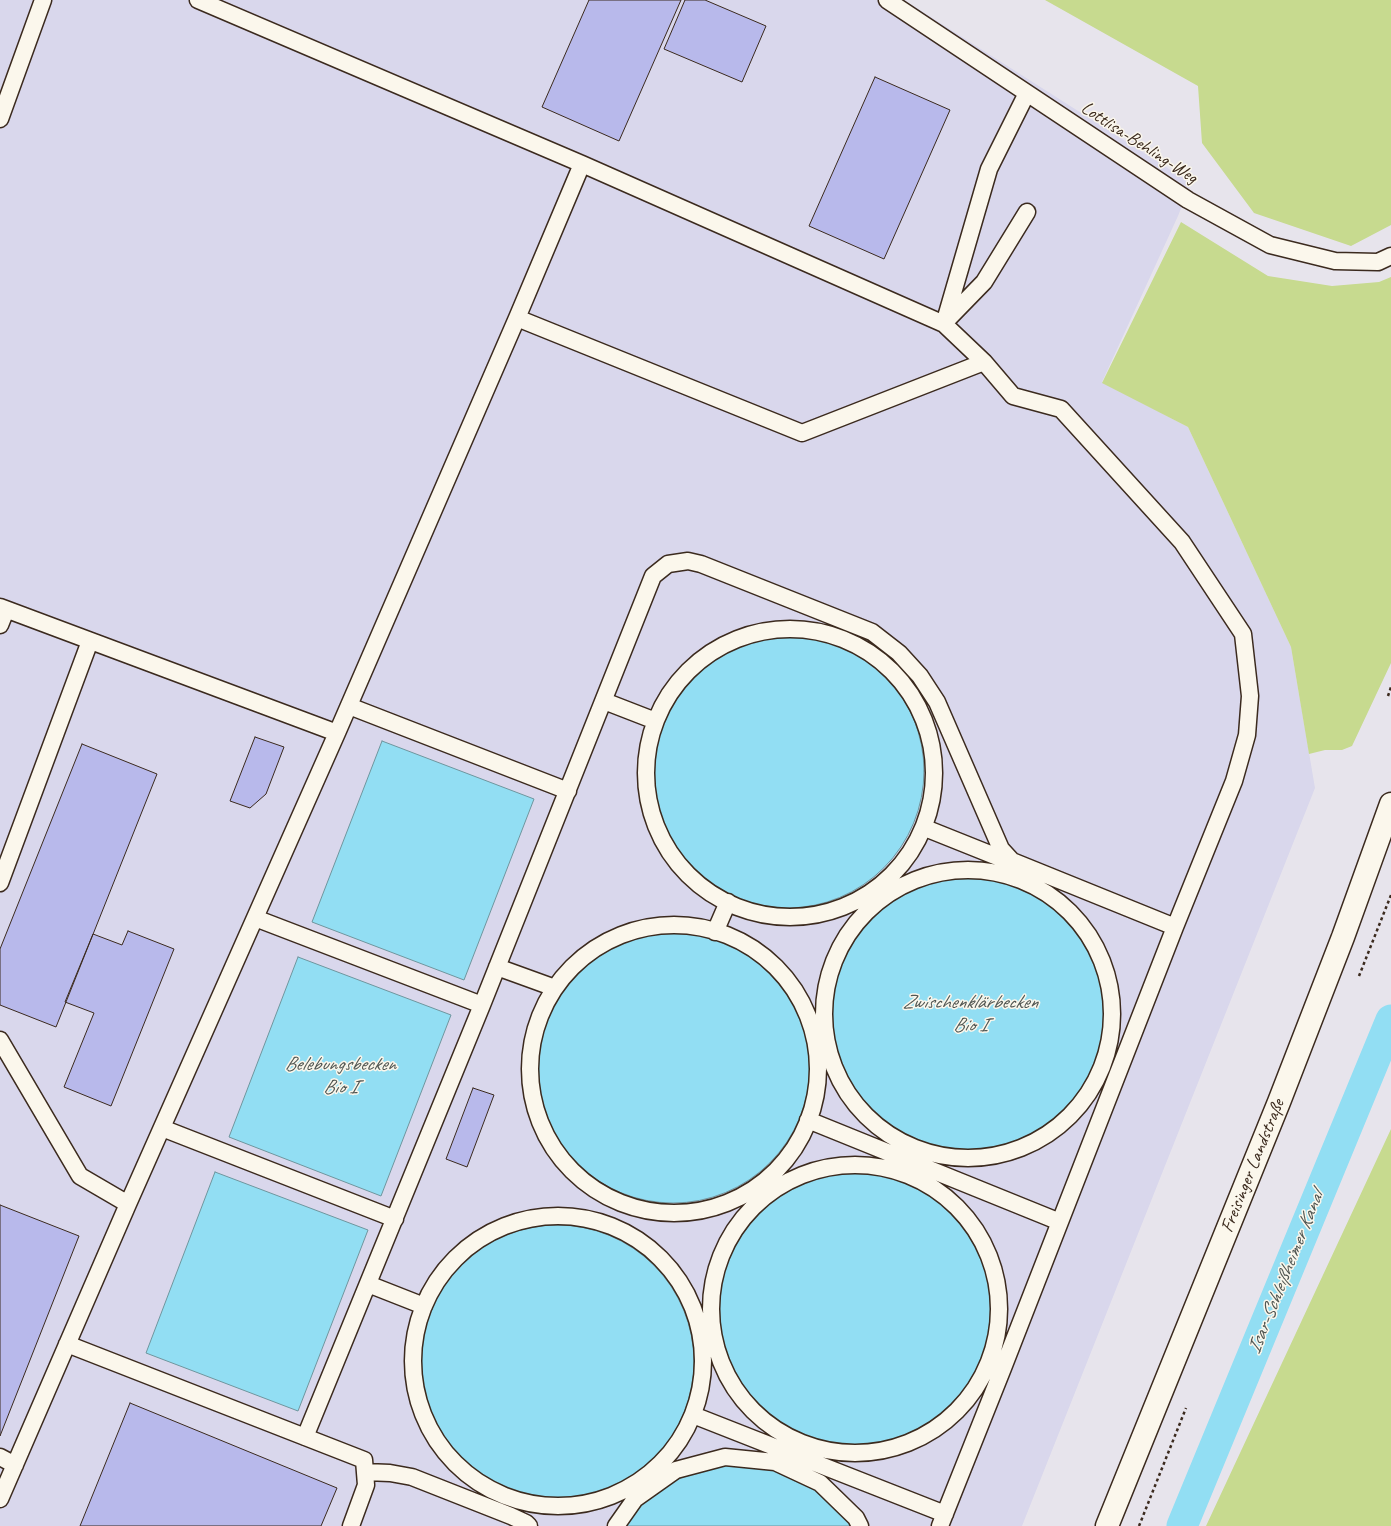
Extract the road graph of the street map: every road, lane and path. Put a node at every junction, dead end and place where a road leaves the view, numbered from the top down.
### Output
1 (44, 0) edge
2 (198, 0) edge
3 (887, 0) edge
4 (1027, 93) junction
5 (0, 119) edge
6 (582, 164) junction
7 (1027, 212) dead end
8 (1391, 256) edge
9 (517, 318) junction
10 (944, 324) junction
11 (984, 362) junction
12 (804, 605) junction
13 (3, 608) edge
14 (0, 625) edge
15 (795, 628) junction
16 (90, 641) junction
17 (1391, 687) edge
18 (1388, 696) dead end
19 (604, 700) junction
20 (348, 706) junction
21 (654, 720) junction
22 (337, 733) junction
23 (568, 791) junction
24 (1391, 804) edge
25 (925, 828) junction
26 (1012, 861) junction
27 (1025, 874) junction
28 (0, 883) edge
29 (877, 895) junction
30 (728, 902) junction
31 (255, 918) junction
32 (1175, 927) junction
33 (715, 932) junction
34 (497, 967) junction
35 (555, 988) junction
36 (482, 1005) junction
37 (821, 1039) junction
38 (0, 1040) edge
39 (1105, 1062) junction
40 (1120, 1068) junction
41 (808, 1120) junction
42 (162, 1128) junction
43 (919, 1148) junction
44 (912, 1168) junction
45 (766, 1187) junction
46 (622, 1202) junction
47 (128, 1204) junction
48 (395, 1219) junction
49 (1060, 1222) junction
50 (611, 1227) junction
51 (368, 1284) junction
52 (424, 1306) junction
53 (707, 1333) junction
54 (67, 1344) junction
55 (988, 1364) junction
56 (1003, 1368) junction
57 (693, 1416) junction
58 (305, 1438) junction
59 (0, 1457) edge
60 (800, 1457) junction
61 (15, 1465) junction
62 (365, 1472) junction
63 (646, 1483) junction
64 (501, 1494) junction
65 (0, 1499) edge
66 (494, 1509) junction
67 (943, 1520) edge
68 (351, 1526) edge
69 (529, 1526) edge
70 (616, 1526) edge
71 (860, 1526) edge
72 (1108, 1526) edge

1 - 5 lane
2 - 6 lane
3 - 4 lane, Lottlisa-Behling-Weg
4 - 8 lane, Lottlisa-Behling-Weg
4 - 10 lane
6 - 9 lane
6 - 10 lane
7 - 10 lane
9 - 11 lane
9 - 20 lane
10 - 11 lane
11 - 32 lane
12 - 15 lane
12 - 19 lane
12 - 26 lane
13 - 14 lane
13 - 16 lane
15 - 21 lane
15 - 25 lane
16 - 22 lane
16 - 28 lane
17 - 18 path
19 - 21 lane
19 - 23 lane
20 - 22 lane
20 - 23 lane
21 - 30 lane
22 - 31 lane
23 - 34 lane
24 - 72 main road, Freisinger Landstraße
25 - 26 lane
25 - 29 lane
26 - 27 lane
27 - 29 lane
27 - 32 lane
27 - 39 lane
29 - 30 lane
29 - 37 lane
30 - 33 lane
31 - 36 lane
31 - 42 lane
32 - 40 lane
33 - 35 lane
33 - 37 lane
34 - 35 lane
34 - 36 lane
35 - 46 lane
36 - 48 lane
37 - 41 lane
37 - 43 lane
38 - 47 lane
39 - 40 lane
39 - 43 lane
40 - 49 lane
41 - 44 lane
41 - 45 lane
42 - 47 lane
42 - 48 lane
43 - 44 lane
44 - 45 lane
44 - 49 lane
44 - 55 lane
45 - 46 lane
45 - 53 lane
46 - 50 lane
47 - 54 lane
48 - 51 lane
49 - 56 lane
50 - 52 lane
50 - 53 lane
51 - 52 lane
51 - 58 lane
52 - 64 lane
53 - 57 lane
53 - 60 lane
54 - 58 lane
54 - 61 lane
55 - 56 lane
55 - 60 lane
56 - 67 lane
57 - 60 lane
57 - 63 lane
58 - 62 lane
59 - 61 lane
60 - 63 lane
60 - 67 lane
60 - 71 lane
61 - 65 lane
62 - 66 lane
62 - 68 lane
63 - 64 lane
63 - 70 lane
64 - 66 lane
66 - 69 lane

